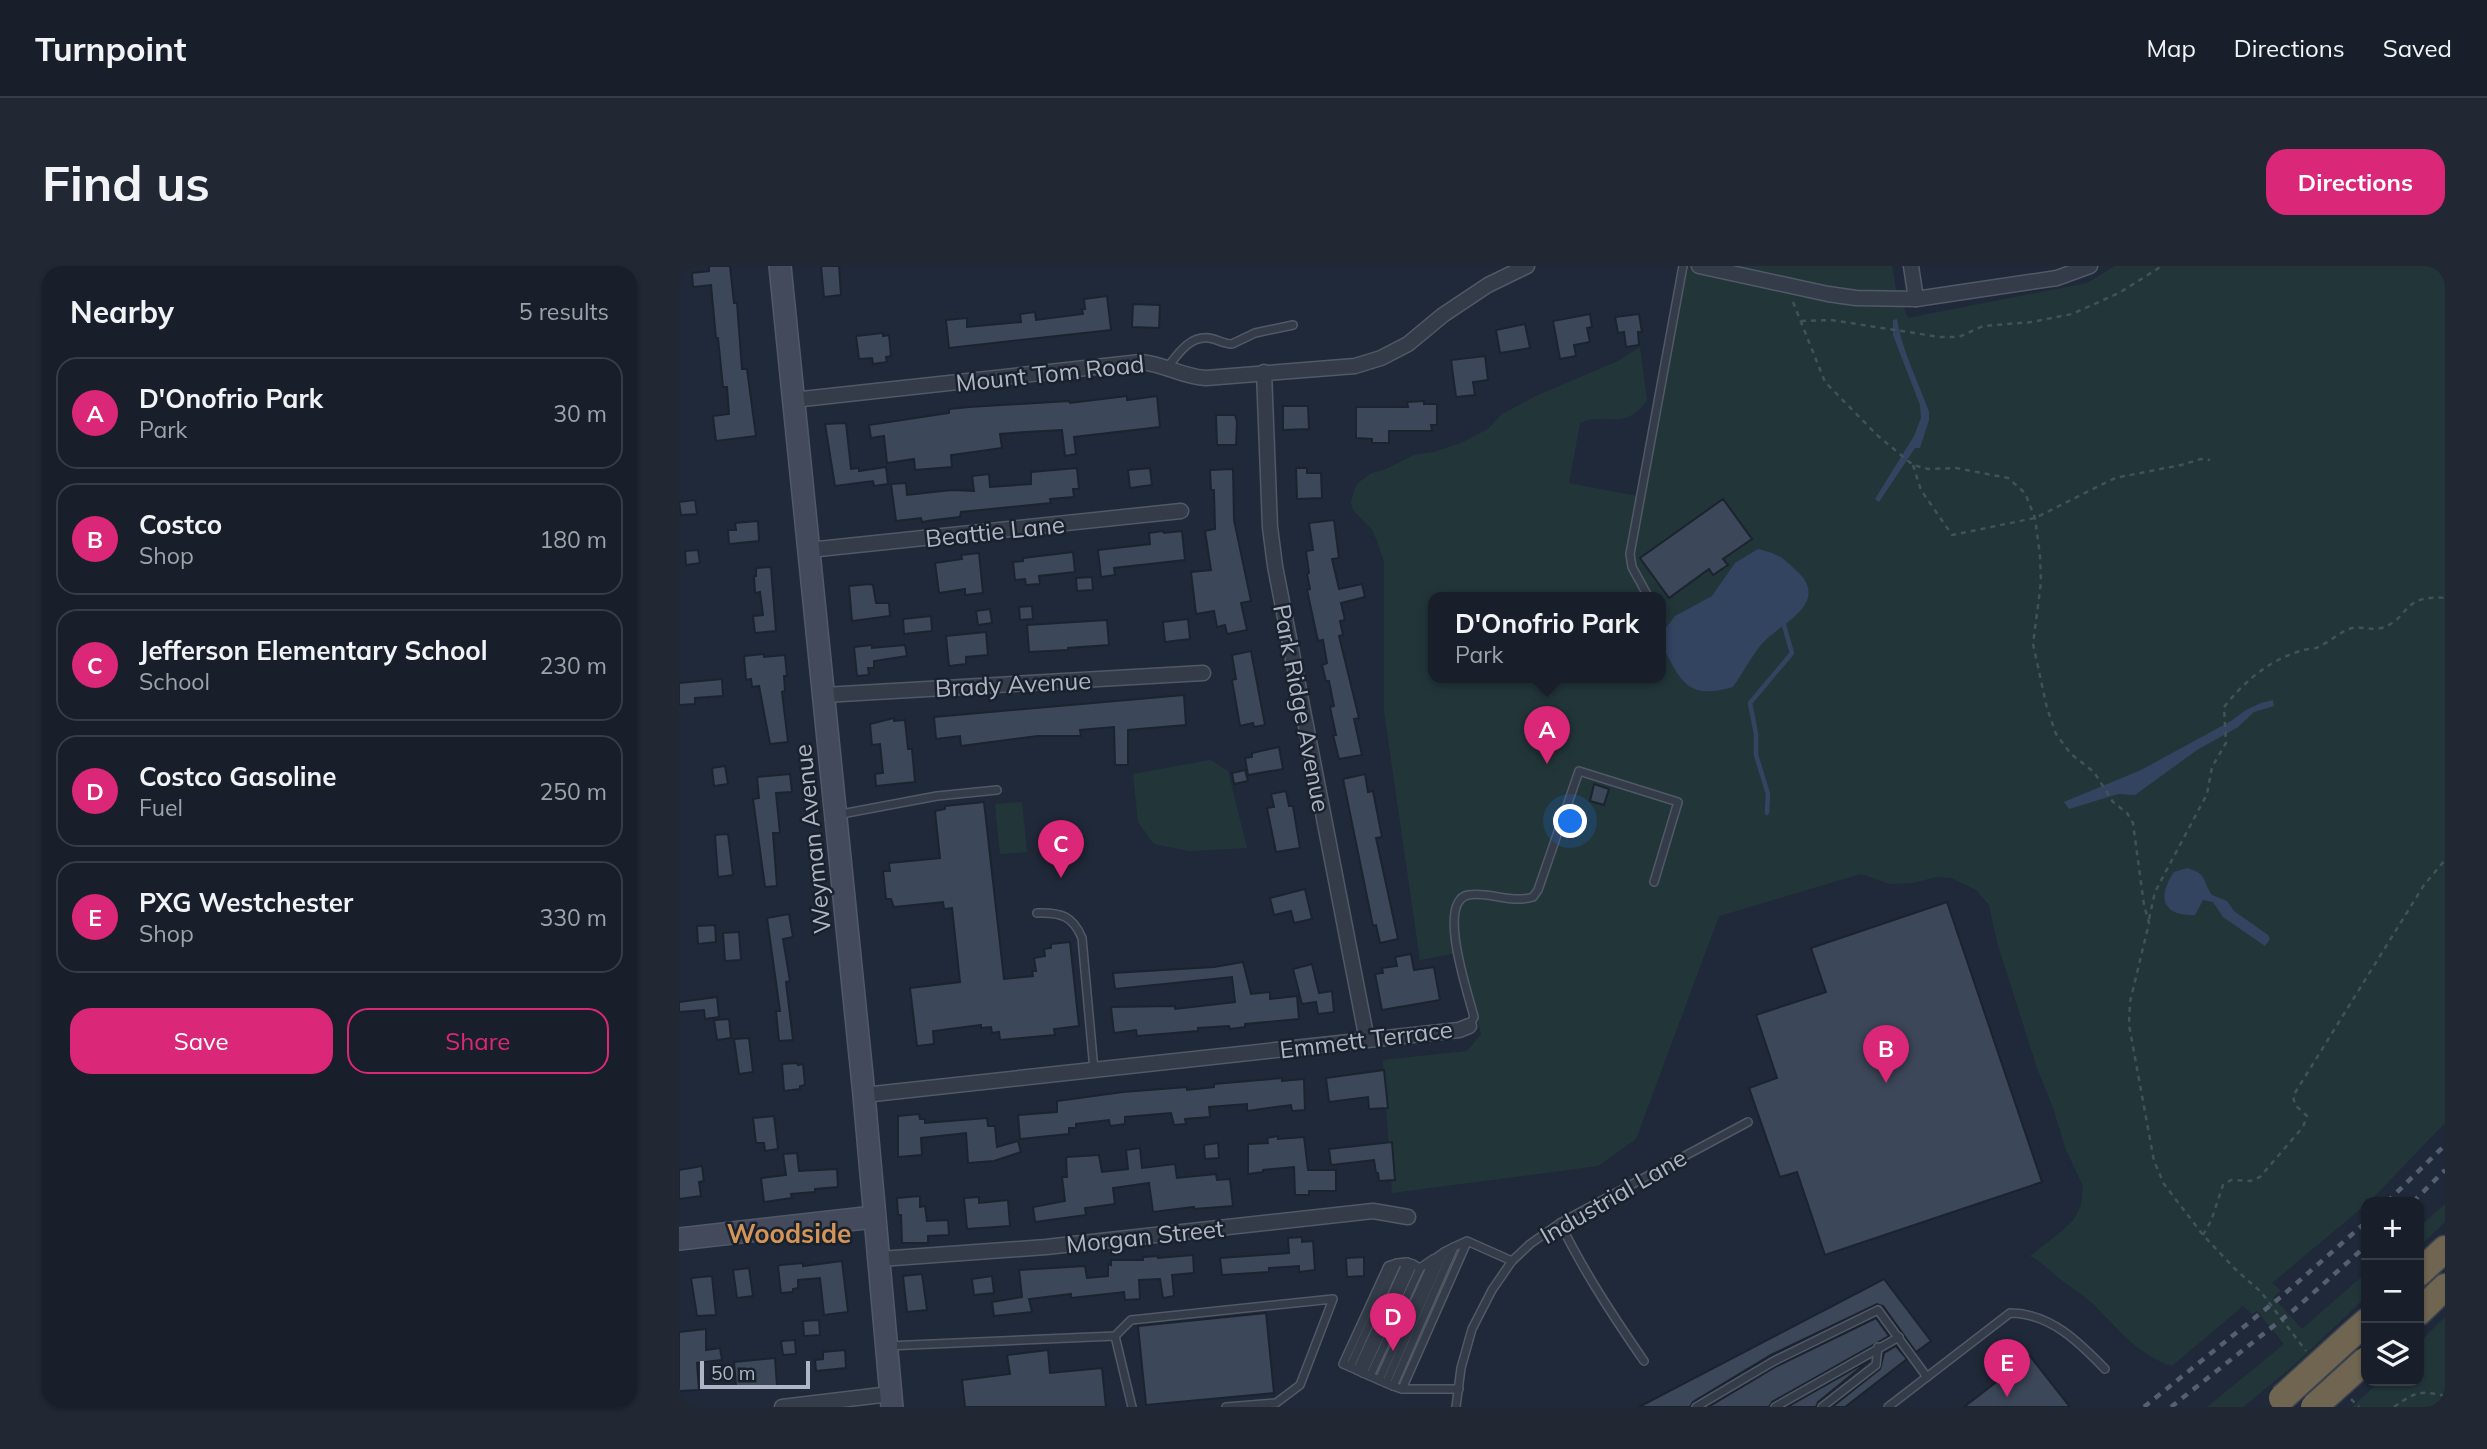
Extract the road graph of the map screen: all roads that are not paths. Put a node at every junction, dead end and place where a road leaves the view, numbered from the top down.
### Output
1 (780, 266) edge
2 (1527, 266) edge
3 (1683, 266) edge
4 (1699, 266) edge
5 (1911, 266) edge
6 (2090, 266) edge
7 (1916, 299) junction
8 (1293, 326) dead end
9 (1167, 368) junction
10 (1264, 372) junction
11 (793, 400) junction
12 (1181, 511) dead end
13 (809, 550) junction
14 (1646, 592) edge
15 (1203, 673) dead end
16 (824, 695) junction
17 (997, 790) dead end
18 (836, 816) junction
19 (1654, 882) dead end
20 (1037, 913) dead end
21 (1469, 1026) joint
22 (1367, 1040) junction
23 (1094, 1071) junction
24 (864, 1095) junction
25 (1748, 1122) dead end
26 (874, 1217) junction
27 (1408, 1217) dead end
28 (1560, 1223) junction
29 (679, 1239) edge
30 (1467, 1241) junction
31 (1454, 1247) junction
32 (2445, 1248) edge
33 (1444, 1252) junction
34 (880, 1259) junction
35 (1434, 1259) junction
36 (1512, 1261) junction
37 (1414, 1264) junction
38 (2424, 1268) edge
39 (2445, 1287) edge
40 (2424, 1307) edge
41 (2358, 1329) edge
42 (1115, 1336) junction
43 (1899, 1336) junction
44 (887, 1346) junction
45 (1878, 1347) junction
46 (1644, 1361) dead end
47 (2361, 1365) edge
48 (2105, 1369) dead end
49 (1360, 1372) junction
50 (1927, 1377) junction
51 (1386, 1383) junction
52 (1402, 1389) junction
53 (1459, 1389) junction
54 (891, 1400) edge
55 (2277, 1402) edge
56 (782, 1407) edge
57 (1132, 1407) edge
58 (1226, 1407) edge
59 (1456, 1407) edge
60 (1696, 1407) edge
61 (1775, 1407) edge
62 (1822, 1407) edge
63 (1888, 1407) edge
64 (2314, 1407) edge

1 - 11 street, Weyman Avenue
2 - 10 street, Mount Tom Road
3 - 14 lane
4 - 7 street
5 - 7 street
6 - 7 street
8 - 9 lane
9 - 10 street, Mount Tom Road
9 - 11 street, Mount Tom Road
10 - 22 street, Park Ridge Avenue
11 - 13 street, Weyman Avenue
12 - 13 street, Beattie Lane
13 - 16 street, Weyman Avenue
15 - 16 street, Brady Avenue
16 - 18 street, Weyman Avenue
17 - 18 lane
18 - 24 street, Weyman Avenue
19 - 21 lane, Emmett Terrace
20 - 23 lane
21 - 22 street, Emmett Terrace
22 - 23 street, Emmett Terrace
23 - 24 street, Emmett Terrace
24 - 26 street, Weyman Avenue
25 - 28 lane, Industrial Lane
26 - 29 street
26 - 34 street, Weyman Avenue
27 - 34 street, Morgan Street
28 - 36 lane, Industrial Lane
28 - 46 lane
30 - 31 lane
30 - 36 lane
30 - 52 lane
31 - 33 lane
31 - 51 lane
32 - 38 highway
33 - 35 lane
33 - 51 lane
34 - 44 street, Weyman Avenue
35 - 37 lane
35 - 51 lane
36 - 53 lane, Industrial Lane
37 - 49 lane
37 - 49 lane
37 - 49 lane
39 - 40 highway
41 - 55 highway, bridge
42 - 44 lane
42 - 57 lane
42 - 58 lane
43 - 45 lane
43 - 50 lane
43 - 60 lane
44 - 54 street, Weyman Avenue
45 - 61 lane
45 - 62 lane
47 - 64 highway, bridge
48 - 50 lane
49 - 51 lane
50 - 63 lane
51 - 52 lane
52 - 53 lane
53 - 59 lane, Industrial Lane
54 - 56 street

